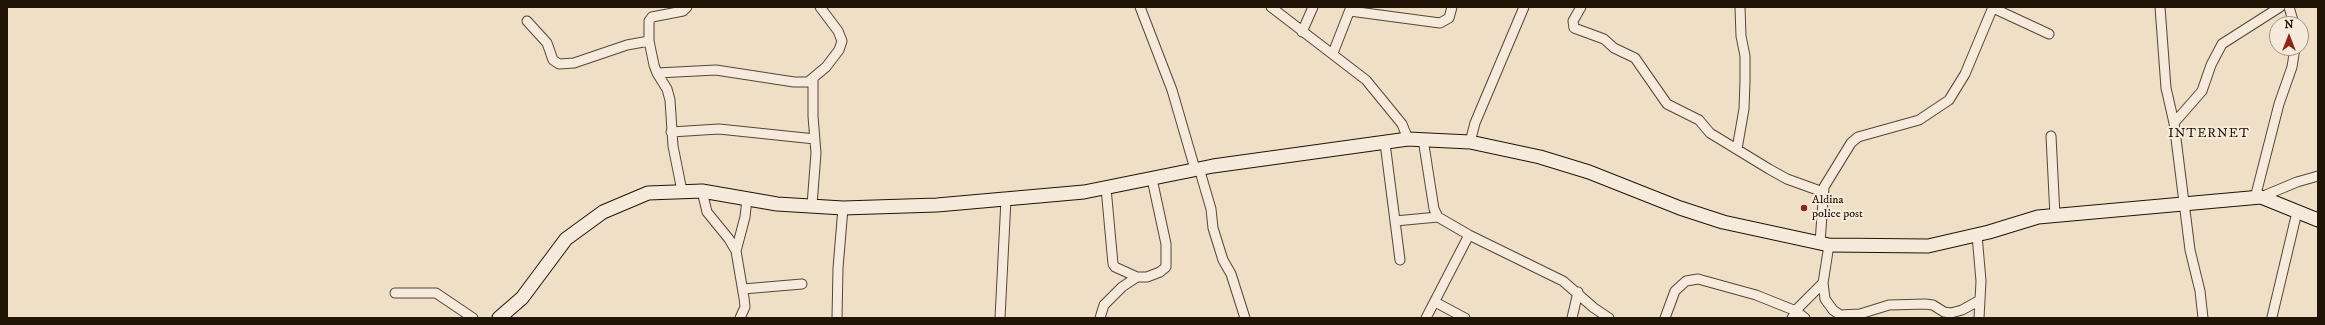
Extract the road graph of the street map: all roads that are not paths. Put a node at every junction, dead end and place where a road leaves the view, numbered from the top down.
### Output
1 (688, 7) edge
2 (820, 7) edge
3 (1140, 7) edge
4 (1271, 7) edge
5 (1313, 7) edge
6 (1452, 7) edge
7 (1524, 7) edge
8 (1581, 7) edge
9 (1740, 7) edge
10 (2160, 7) edge
11 (2280, 7) edge
12 (1993, 8) edge
13 (1350, 9) edge
14 (527, 21) dead end
15 (1302, 32) junction
16 (2049, 34) dead end
17 (649, 41) junction
18 (1333, 53) junction
19 (2294, 56) edge
20 (656, 73) junction
21 (813, 79) junction
22 (2174, 123) junction
23 (672, 132) junction
24 (2051, 136) dead end
25 (815, 139) junction
26 (1408, 139) junction
27 (1423, 139) junction
28 (1470, 142) junction
29 (1385, 143) junction
30 (1737, 149) junction
31 (1197, 169) junction
32 (2318, 176) edge
33 (1152, 179) junction
34 (1106, 188) junction
35 (682, 190) junction
36 (702, 191) junction
37 (1823, 192) junction
38 (2258, 197) junction
39 (747, 199) junction
40 (1006, 199) junction
41 (2185, 203) junction
42 (812, 205) junction
43 (843, 208) junction
44 (2297, 212) junction
45 (2055, 216) junction
46 (1438, 217) junction
47 (2318, 220) edge
48 (1395, 221) junction
49 (1468, 235) junction
50 (1977, 235) junction
51 (1824, 244) junction
52 (736, 251) junction
53 (1400, 260) dead end
54 (1137, 277) junction
55 (1823, 283) junction
56 (802, 284) dead end
57 (743, 289) junction
58 (1578, 292) junction
59 (395, 293) dead end
60 (1980, 300) junction
61 (1435, 302) junction
62 (1794, 314) edge
63 (1839, 316) edge
64 (2272, 317) dead end
65 (473, 318) edge
66 (499, 318) edge
67 (740, 318) edge
68 (837, 318) edge
69 (1000, 318) edge
70 (1100, 318) edge
71 (1245, 318) edge
72 (1426, 318) edge
73 (1465, 318) edge
74 (1572, 318) edge
75 (1609, 318) edge
76 (1665, 318) edge
77 (1805, 318) edge
78 (1979, 318) edge
79 (2203, 318) edge

1 - 17 street
2 - 21 street
3 - 31 street
4 - 15 street
5 - 15 street
6 - 13 street
7 - 28 street
8 - 30 street
9 - 30 street
10 - 22 street
11 - 22 street
12 - 16 street
12 - 37 street
13 - 18 street
14 - 17 street
15 - 18 street
17 - 20 street
18 - 26 street
19 - 38 street
20 - 21 street
20 - 23 street
21 - 25 street
22 - 41 street
23 - 25 street
23 - 35 street
24 - 45 street
25 - 42 street
26 - 27 street
26 - 29 street
27 - 28 street
27 - 46 street
28 - 51 street
29 - 31 street
29 - 48 street
30 - 37 street
31 - 33 street
31 - 71 street
32 - 38 street
33 - 34 street
33 - 54 street
34 - 40 street
34 - 54 street
35 - 36 street
35 - 66 street
36 - 39 street
36 - 52 street
37 - 51 street
38 - 41 street
38 - 44 street
39 - 42 street
39 - 52 street
40 - 43 street
40 - 69 street
41 - 45 street
41 - 79 street
42 - 43 street
43 - 68 street
44 - 47 street
44 - 64 street
45 - 50 street
46 - 48 street
46 - 49 street
48 - 53 street
49 - 58 street
49 - 61 street
50 - 51 street
50 - 60 street
51 - 55 street
52 - 57 street
54 - 70 street
55 - 62 street
55 - 63 street
56 - 57 street
57 - 67 street
58 - 74 street
58 - 75 street
59 - 65 street
60 - 63 street
60 - 78 street
61 - 72 street
61 - 73 street
62 - 76 street
62 - 77 street

